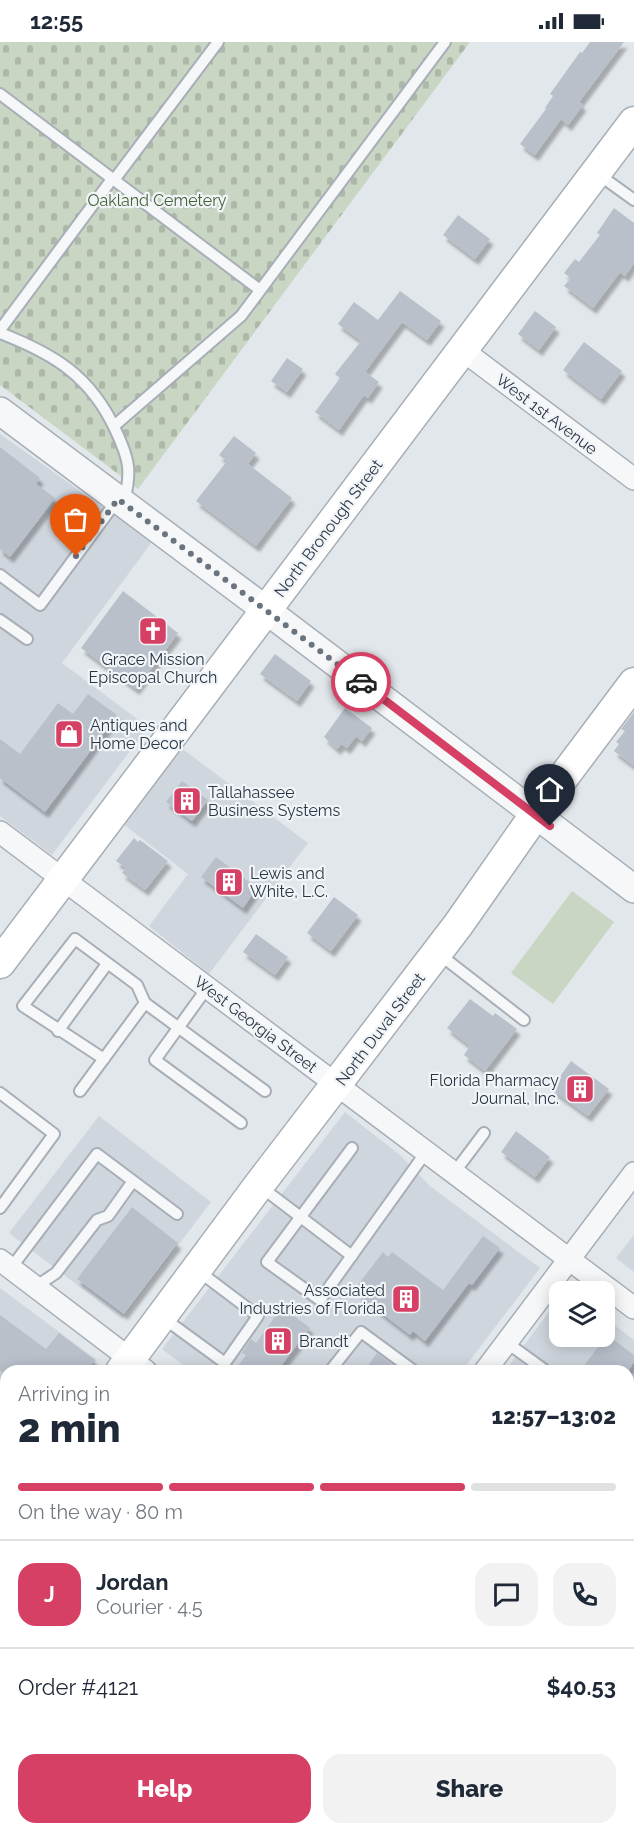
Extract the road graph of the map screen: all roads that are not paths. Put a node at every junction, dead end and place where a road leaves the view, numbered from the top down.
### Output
1 (218, 42) edge
2 (446, 42) edge
3 (0, 94) edge
4 (634, 122) edge
5 (596, 172) junction
6 (113, 179) junction
7 (634, 200) edge
8 (260, 290) junction
9 (0, 331) edge
10 (461, 349) junction
11 (0, 411) edge
12 (114, 426) junction
13 (634, 479) edge
14 (121, 501) junction
15 (0, 575) edge
16 (266, 609) junction
17 (0, 620) edge
18 (27, 639) dead end
19 (634, 683) edge
20 (535, 815) junction
21 (0, 832) edge
22 (64, 880) junction
23 (634, 889) edge
24 (438, 953) junction
25 (0, 963) edge
26 (107, 964) junction
27 (207, 988) junction
28 (145, 1003) junction
29 (524, 1020) dead end
30 (178, 1028) junction
31 (58, 1030) junction
32 (104, 1059) junction
33 (337, 1085) junction
34 (80, 1091) dead end
35 (265, 1092) dead end
36 (0, 1093) edge
37 (241, 1124) dead end
38 (484, 1133) dead end
39 (352, 1148) dead end
40 (426, 1152) junction
41 (454, 1173) junction
42 (634, 1174) edge
43 (134, 1181) junction
44 (259, 1185) junction
45 (2, 1200) edge
46 (177, 1214) dead end
47 (301, 1217) junction
48 (352, 1256) junction
49 (569, 1259) junction
50 (5, 1264) edge
51 (196, 1269) junction
52 (35, 1287) junction
53 (634, 1308) edge
54 (161, 1317) junction
55 (506, 1342) junction
56 (130, 1365) edge
57 (133, 1365) edge
58 (335, 1365) edge
59 (406, 1365) edge
60 (489, 1365) edge
61 (538, 1365) edge

1 - 6 lane
2 - 8 lane
3 - 6 lane
4 - 5 main road, North Bronough Street
5 - 7 lane
5 - 10 main road, North Bronough Street
6 - 8 lane
6 - 9 lane
8 - 12 lane
9 - 12 lane
10 - 13 street, West 1st Avenue
10 - 16 main road, North Bronough Street
11 - 14 street
12 - 14 lane
14 - 15 lane
14 - 16 street
16 - 20 street
16 - 22 main road, North Bronough Street
17 - 18 lane
19 - 20 main road, North Duval Street
20 - 23 street
20 - 24 main road, North Duval Street
21 - 22 street, West Georgia Street
22 - 25 main road, North Bronough Street
22 - 27 street, West Georgia Street
24 - 29 lane
24 - 33 main road, North Duval Street
26 - 28 lane
26 - 31 lane
26 - 31 lane
27 - 30 lane
27 - 33 street, West Georgia Street
28 - 30 lane
28 - 32 lane
30 - 35 lane
30 - 37 lane
31 - 32 lane
32 - 34 lane
33 - 40 street, West Georgia Street
33 - 44 main road, North Duval Street
36 - 45 lane
38 - 41 lane
39 - 47 lane
40 - 41 street, West Georgia Street
40 - 48 lane
41 - 49 street, West Georgia Street
42 - 49 street
43 - 46 lane
43 - 50 lane
43 - 52 lane
44 - 47 lane
44 - 51 main road, North Duval Street
47 - 48 lane
47 - 48 lane
49 - 53 street, West Georgia Street
49 - 55 street
50 - 52 street
51 - 54 main road, North Duval Street
51 - 54 lane
52 - 56 street
54 - 57 main road, North Duval Street
55 - 60 street
55 - 61 lane
58 - 59 lane

